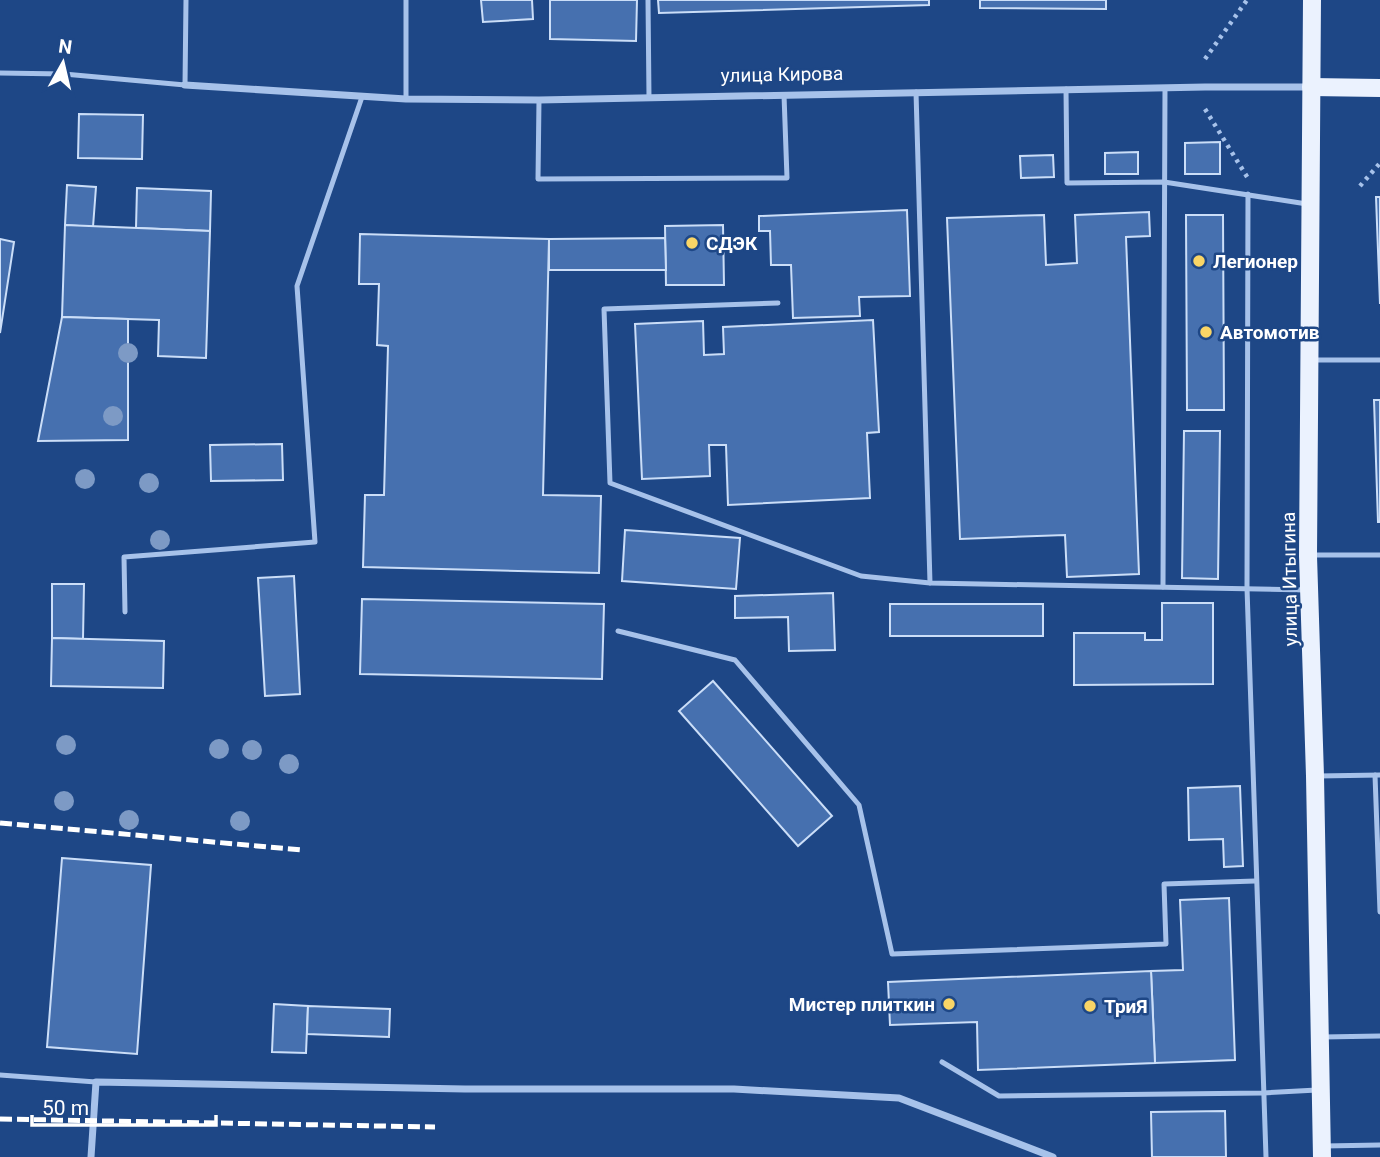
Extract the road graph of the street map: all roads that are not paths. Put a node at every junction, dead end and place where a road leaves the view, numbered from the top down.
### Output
1 (186, 0) edge
2 (406, 0) edge
3 (648, 0) edge
4 (1312, 0) edge
5 (0, 73) edge
6 (185, 85) junction
7 (1165, 88) junction
8 (1311, 88) junction
9 (1380, 88) edge
10 (1066, 89) junction
11 (916, 92) junction
12 (784, 95) junction
13 (362, 97) junction
14 (649, 97) junction
15 (406, 99) junction
16 (539, 100) junction
17 (1164, 182) junction
18 (1248, 194) junction
19 (1310, 205) junction
20 (778, 303) dead end
21 (1310, 360) junction
22 (1380, 360) edge
23 (1308, 555) junction
24 (1380, 555) edge
25 (930, 583) junction
26 (1163, 587) junction
27 (1247, 588) junction
28 (1309, 590) junction
29 (125, 612) dead end
30 (618, 631) dead end
31 (1377, 775) edge
32 (1315, 776) junction
33 (1255, 881) junction
34 (1380, 912) edge
35 (1380, 1036) edge
36 (1320, 1037) junction
37 (942, 1062) dead end
38 (0, 1075) edge
39 (96, 1082) junction
40 (1320, 1090) junction
41 (1263, 1093) junction
42 (1380, 1146) edge
43 (1321, 1151) edge
44 (90, 1157) edge
45 (1053, 1157) edge
46 (1266, 1157) edge

1 - 6 lane
2 - 15 lane
3 - 14 lane
4 - 8 main road, улица Итыгина
5 - 6 lane
6 - 13 street, улица Кирова
7 - 8 street, улица Кирова
7 - 10 street, улица Кирова
7 - 17 lane
8 - 9 main road, улица Кирова
8 - 19 main road, улица Итыгина
10 - 11 street, улица Кирова
10 - 17 lane
11 - 12 street, улица Кирова
11 - 25 lane
12 - 14 street, улица Кирова
12 - 16 lane
13 - 15 street, улица Кирова
13 - 29 lane
14 - 16 street, улица Кирова
15 - 16 street, улица Кирова
17 - 18 lane
17 - 26 lane
18 - 19 lane
18 - 27 lane
19 - 21 main road, улица Итыгина
20 - 25 lane
21 - 22 lane
21 - 23 main road, улица Итыгина
23 - 24 lane
23 - 28 main road, улица Итыгина
25 - 26 lane
26 - 27 lane
27 - 28 lane
27 - 33 lane
28 - 32 main road, улица Итыгина
30 - 33 lane
31 - 32 lane
31 - 34 lane
32 - 36 main road, улица Итыгина
33 - 41 lane
35 - 36 lane
36 - 40 main road, улица Итыгина
37 - 41 lane
38 - 39 lane
39 - 44 street
39 - 45 street
40 - 41 lane
40 - 43 main road, улица Итыгина
41 - 46 lane
42 - 43 lane

